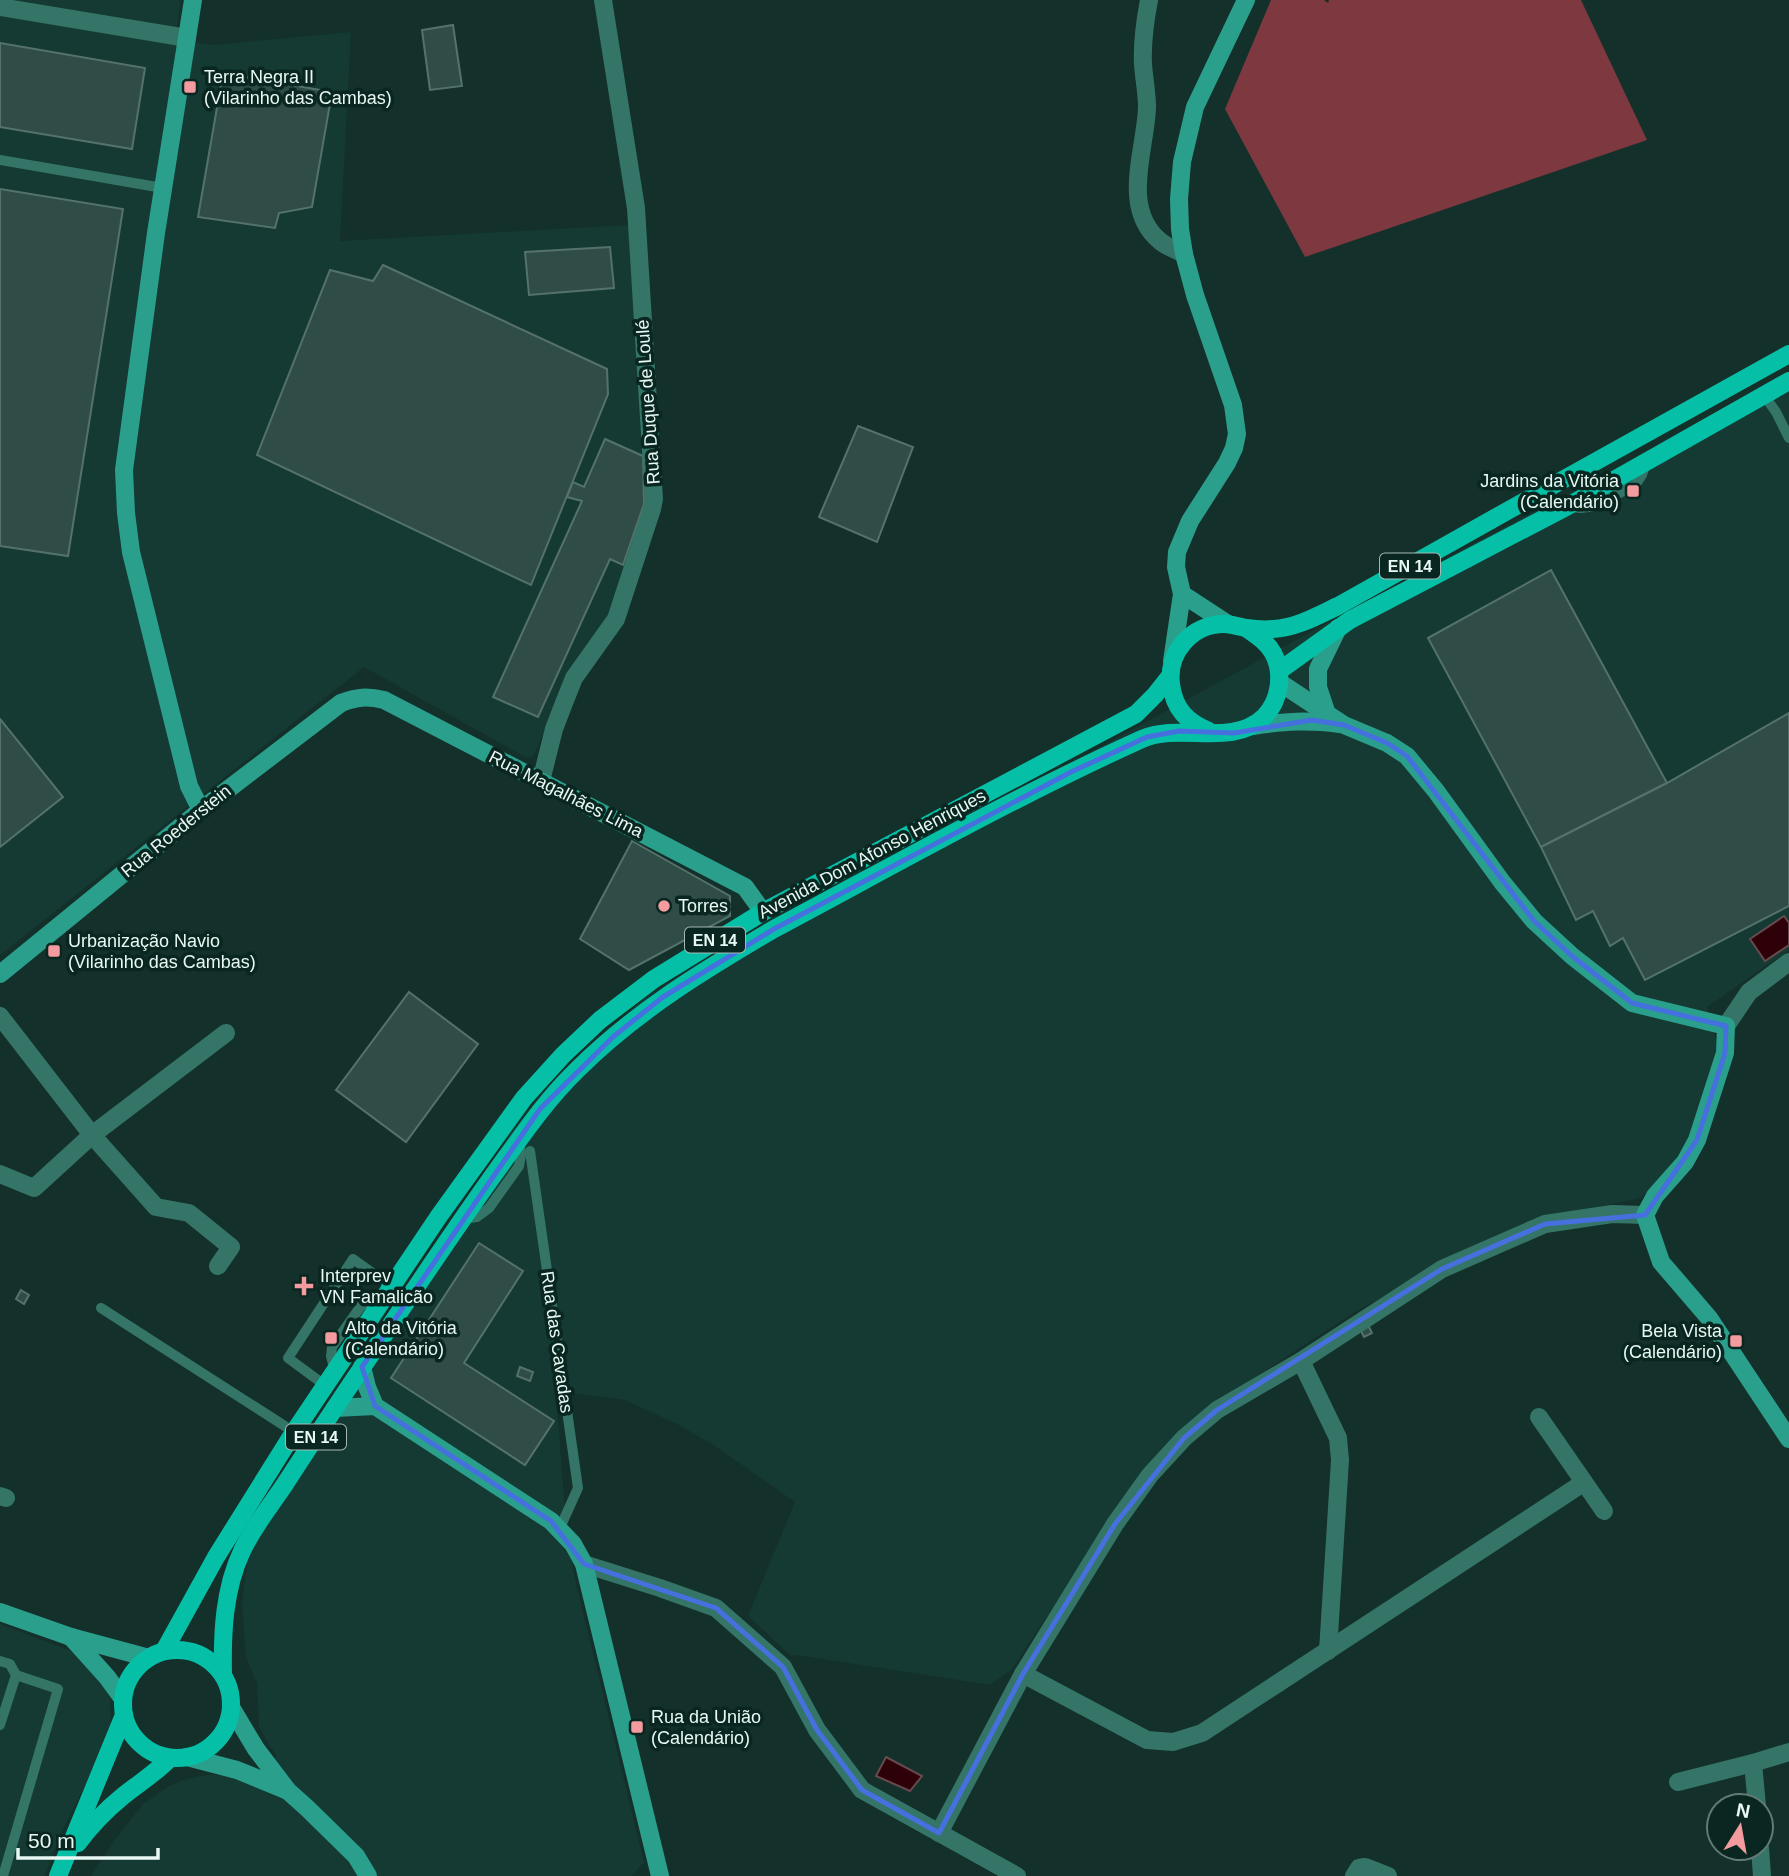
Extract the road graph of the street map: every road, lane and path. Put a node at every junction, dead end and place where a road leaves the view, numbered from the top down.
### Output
1 (193, 0) edge
2 (603, 0) edge
3 (1149, 0) edge
4 (1246, 0) edge
5 (0, 7) edge
6 (187, 38) junction
7 (0, 160) edge
8 (163, 188) junction
9 (1184, 254) junction
10 (1789, 355) edge
11 (1789, 381) edge
12 (1764, 395) junction
13 (1789, 438) edge
14 (1182, 594) junction
15 (1228, 624) junction
16 (1246, 628) junction
17 (1338, 628) junction
18 (1170, 671) junction
19 (1279, 677) junction
20 (358, 697) joint
21 (1327, 714) junction
22 (1344, 725) junction
23 (1253, 726) junction
24 (1213, 732) junction
25 (541, 781) junction
26 (201, 810) junction
27 (763, 912) junction
28 (1789, 962) edge
29 (0, 974) edge
30 (0, 1016) edge
31 (1726, 1026) junction
32 (226, 1033) dead end
33 (92, 1135) junction
34 (524, 1145) junction
35 (0, 1174) edge
36 (1645, 1215) junction
37 (218, 1266) dead end
38 (388, 1292) junction
39 (101, 1308) dead end
40 (1301, 1361) junction
41 (362, 1367) junction
42 (331, 1379) junction
43 (375, 1406) junction
44 (335, 1408) junction
45 (1539, 1417) dead end
46 (295, 1432) junction
47 (1789, 1440) edge
48 (1583, 1483) junction
49 (1604, 1511) dead end
50 (559, 1530) junction
51 (584, 1564) junction
52 (0, 1612) edge
53 (71, 1637) junction
54 (1328, 1651) junction
55 (156, 1655) junction
56 (0, 1661) edge
57 (1023, 1674) junction
58 (16, 1675) junction
59 (223, 1675) junction
60 (123, 1707) junction
61 (232, 1709) junction
62 (0, 1726) edge
63 (1789, 1752) edge
64 (179, 1758) junction
65 (1754, 1763) junction
66 (1678, 1782) dead end
67 (288, 1791) junction
68 (1756, 1792) edge
69 (939, 1833) junction
70 (68, 1856) junction
71 (2, 1876) edge
72 (58, 1876) edge
73 (368, 1876) edge
74 (660, 1876) edge
75 (1017, 1876) edge
76 (1354, 1876) edge
77 (1388, 1876) edge

1 - 6 street
2 - 25 street, Rua Duque de Loulé
3 - 9 street
4 - 9 street
5 - 6 street
6 - 8 street
7 - 8 lane
8 - 26 street
9 - 14 street
10 - 16 main road, Avenida Dom Afonso Henriques / EN 14
11 - 12 main road, EN 14
12 - 13 lane
12 - 17 main road, EN 14
14 - 15 street
14 - 18 street
15 - 16 main road, Avenida Dom Afonso Henriques / EN 14
15 - 18 main road, Avenida Dom Afonso Henriques / EN 14
16 - 19 main road, Avenida Dom Afonso Henriques / EN 14
17 - 19 main road, EN 14
17 - 21 street
18 - 24 main road
18 - 27 main road, Avenida Dom Afonso Henriques / EN 14
19 - 21 street
19 - 23 main road
20 - 25 street, Rua Magalhães Lima
20 - 26 street, Rua Roederstein
21 - 22 street
22 - 23 street
22 - 31 street
23 - 24 main road, Avenida Dom Afonso Henriques / EN 14
24 - 34 main road, Avenida Dom Afonso Henriques / EN 14
25 - 27 street, Rua Magalhães Lima
26 - 29 street, Rua Roederstein
27 - 38 main road, Avenida Dom Afonso Henriques / EN 14
28 - 31 street
30 - 33 street
31 - 36 street
32 - 33 street
33 - 35 street
33 - 37 street
34 - 41 main road, Avenida Dom Afonso Henriques / EN 14
34 - 50 lane, Rua das Cavadas
36 - 40 street
36 - 47 street
38 - 42 main road, Avenida Dom Afonso Henriques / EN 14
38 - 42 lane
39 - 46 lane
40 - 54 street
40 - 57 street
41 - 43 street
41 - 44 main road, Avenida Dom Afonso Henriques / EN 14
42 - 46 main road, Avenida Dom Afonso Henriques / EN 14
43 - 44 street
43 - 50 street
44 - 59 main road, Avenida Dom Afonso Henriques / EN 14
45 - 48 street
46 - 55 main road, Avenida Dom Afonso Henriques / EN 14
48 - 49 street
48 - 54 street
50 - 51 street
51 - 69 street
51 - 74 street
52 - 53 street
53 - 55 street
53 - 60 street
54 - 57 street
55 - 59 main road
55 - 60 main road, EN 14
56 - 58 lane
57 - 69 street
58 - 62 lane
58 - 71 lane
59 - 61 main road, EN 14
60 - 64 main road
60 - 70 main road, EN 14
61 - 64 main road, EN 14
61 - 67 street
63 - 65 street
64 - 67 street
64 - 70 main road, EN 14
65 - 66 street
65 - 68 street
67 - 73 street
69 - 75 street
70 - 72 main road, EN 14
76 - 77 street

